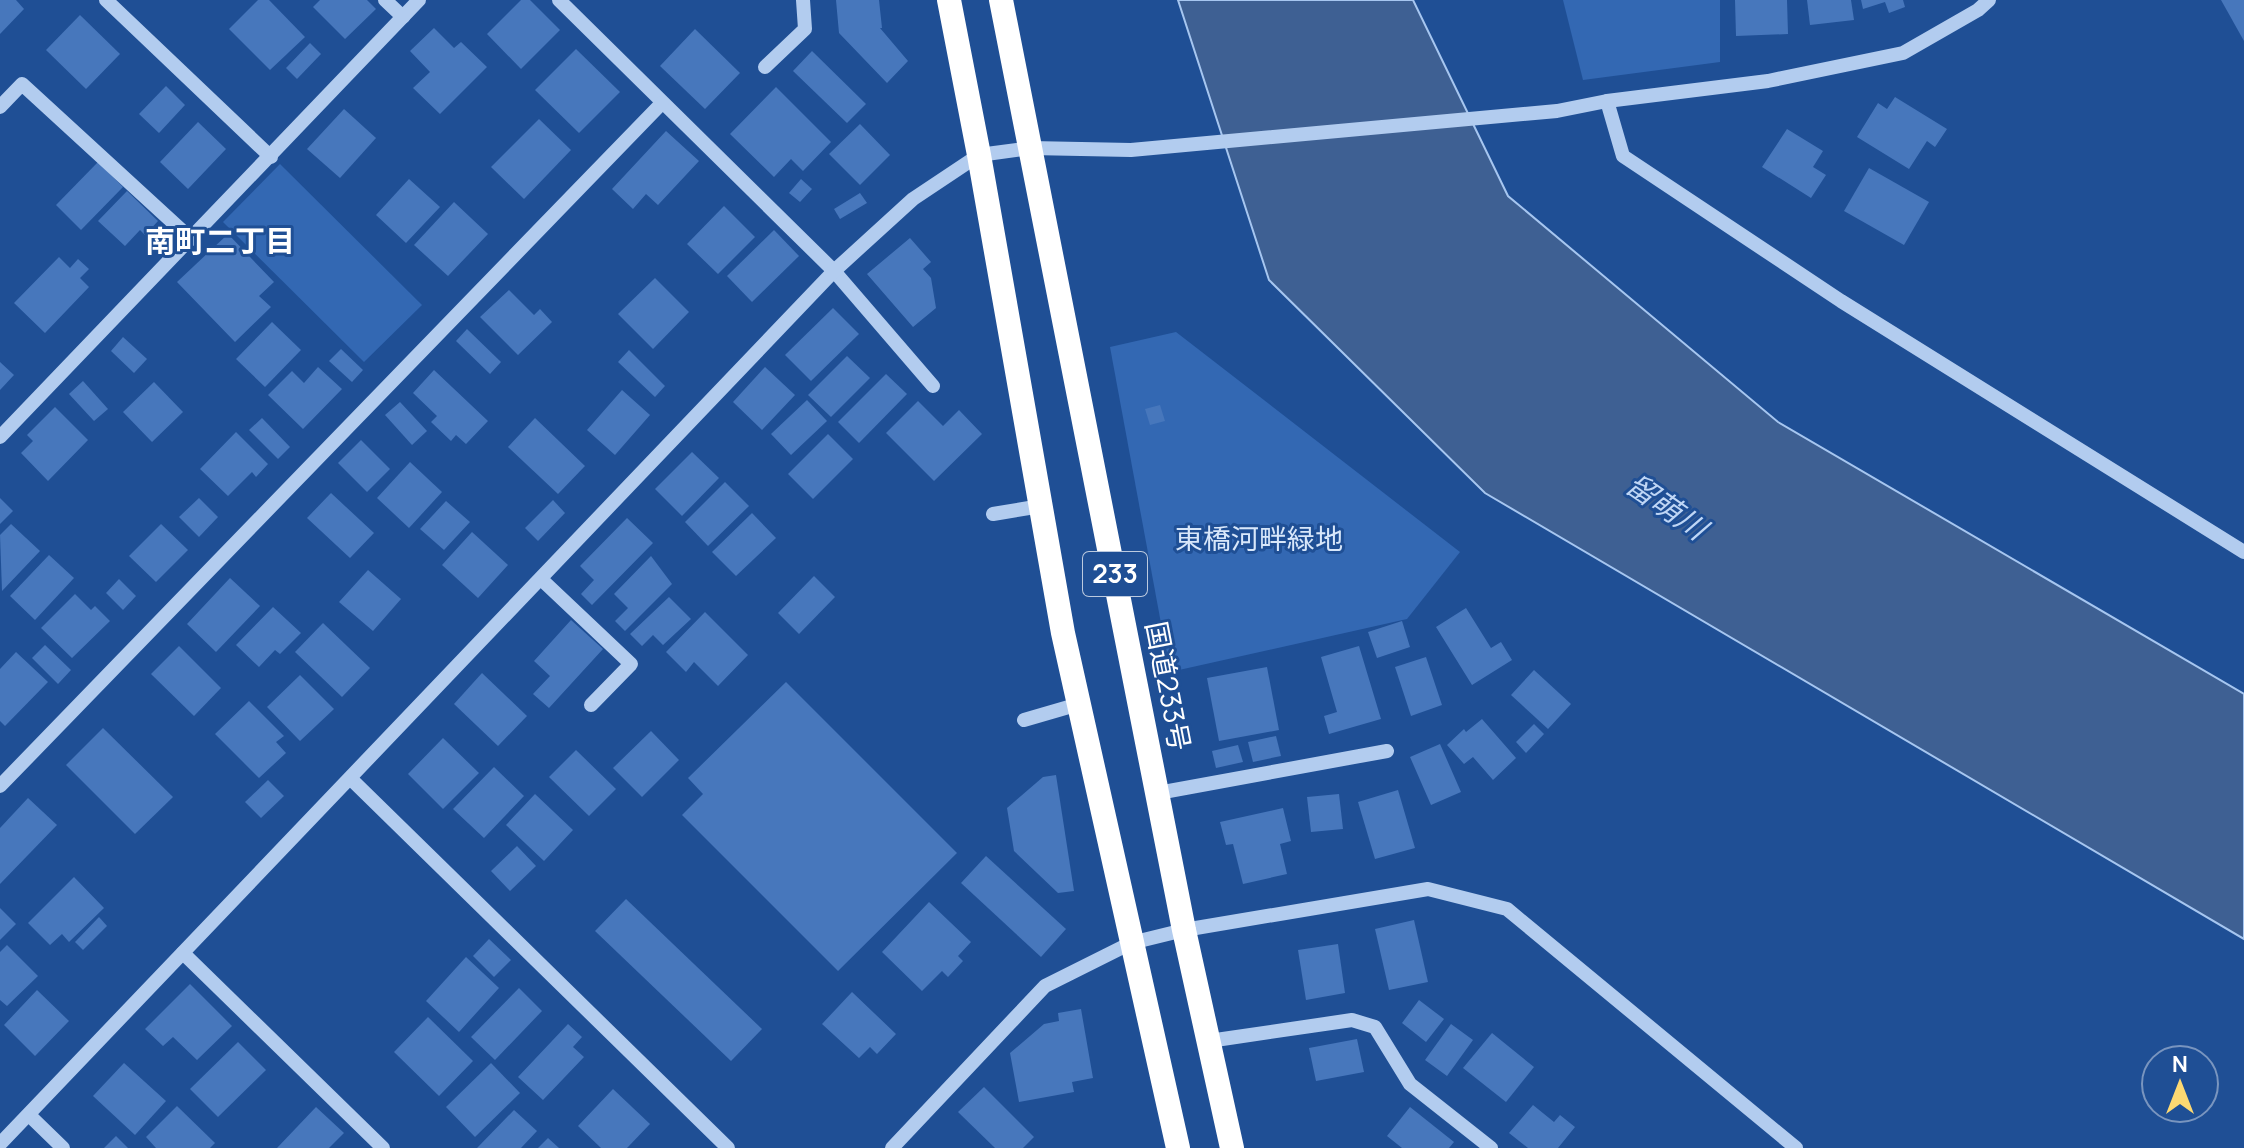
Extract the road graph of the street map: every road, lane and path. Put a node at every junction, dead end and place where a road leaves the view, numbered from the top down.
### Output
1 (106, 0) edge
2 (385, 0) edge
3 (419, 0) edge
4 (559, 0) edge
5 (803, 0) edge
6 (949, 0) edge
7 (1001, 0) edge
8 (1989, 0) edge
9 (403, 17) junction
10 (765, 67) dead end
11 (1607, 101) junction
12 (662, 103) junction
13 (0, 107) edge
14 (1031, 148) junction
15 (979, 155) junction
16 (271, 157) junction
17 (191, 239) junction
18 (834, 271) junction
19 (933, 386) dead end
20 (0, 437) edge
21 (1041, 506) junction
22 (993, 514) dead end
23 (2244, 552) edge
24 (541, 579) junction
25 (1079, 704) junction
26 (591, 705) dead end
27 (1024, 720) dead end
28 (1387, 751) dead end
29 (351, 779) junction
30 (0, 786) edge
31 (1158, 793) junction
32 (1184, 930) junction
33 (1131, 943) junction
34 (183, 953) junction
35 (1209, 1041) junction
36 (29, 1115) junction
37 (0, 1144) edge
38 (63, 1148) edge
39 (383, 1148) edge
40 (728, 1148) edge
41 (892, 1148) edge
42 (1178, 1148) edge
43 (1232, 1148) edge
44 (1491, 1148) edge
45 (1796, 1148) edge

1 - 16 street
2 - 9 street
3 - 9 street
4 - 12 street
5 - 10 street
6 - 15 highway, 233
7 - 14 highway, 国道233号 / 233
8 - 11 street
9 - 16 street
11 - 14 street
11 - 23 street
12 - 18 street
12 - 30 street
13 - 17 street
14 - 15 street
14 - 31 highway, 国道233号 / 233
15 - 18 street
15 - 21 highway, 233
16 - 17 street
17 - 20 street
18 - 19 street
18 - 24 street
21 - 22 street
21 - 25 highway, 233
24 - 26 street
24 - 29 street
25 - 27 street
25 - 33 highway, 233
28 - 31 street
29 - 34 street
29 - 40 street
31 - 32 highway, 国道233号 / 233
32 - 33 street
32 - 35 highway, 国道233号 / 233
32 - 45 street
33 - 41 street
33 - 42 highway, 233
34 - 36 street
34 - 39 street
35 - 43 highway, 国道233号 / 233
35 - 44 street
36 - 37 street
36 - 38 street

